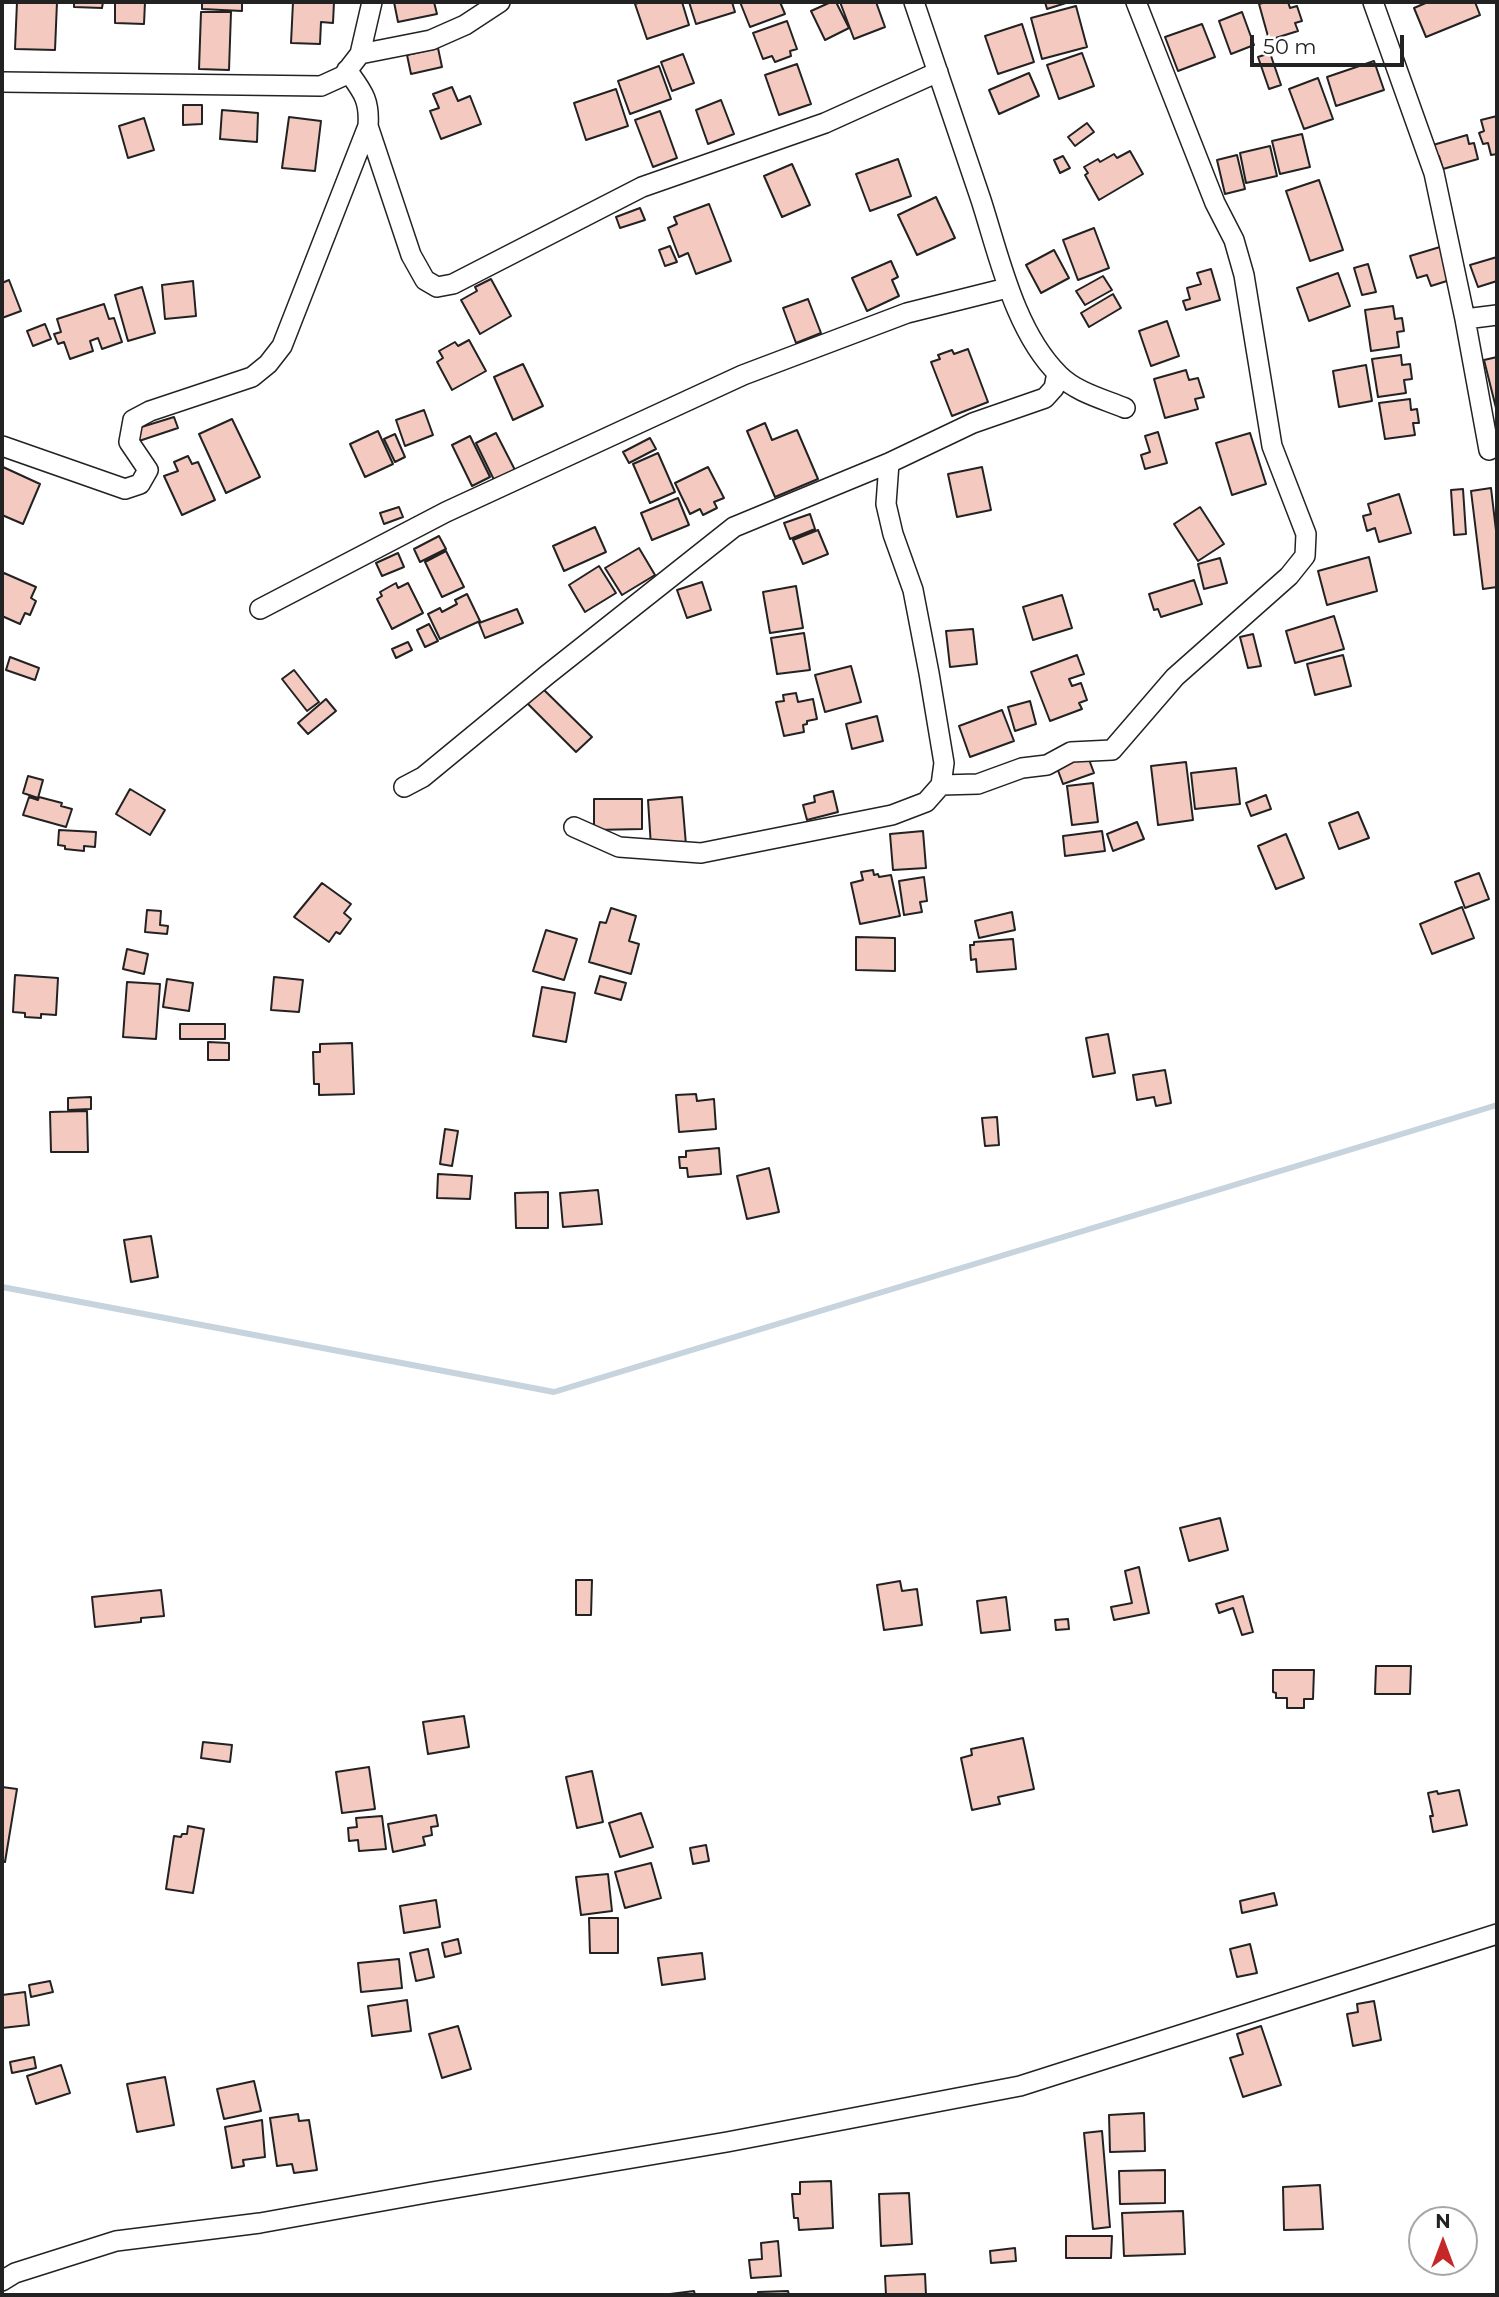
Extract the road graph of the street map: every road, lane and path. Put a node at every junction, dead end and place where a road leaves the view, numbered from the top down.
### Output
1 (372, 2) edge
2 (500, 2) edge
3 (914, 2) edge
4 (1136, 2) edge
5 (1373, 2) edge
6 (360, 54) junction
7 (347, 71) junction
8 (938, 72) junction
9 (2, 82) edge
10 (369, 126) junction
11 (1007, 288) junction
12 (1497, 315) edge
13 (1465, 319) junction
14 (1057, 373) junction
15 (1125, 408) dead end
16 (2, 446) edge
17 (1489, 450) dead end
18 (888, 463) junction
19 (260, 609) dead end
20 (941, 785) junction
21 (404, 787) dead end
22 (574, 827) dead end
23 (1497, 1934) edge
24 (2, 2281) edge

1 - 6 street
2 - 6 street
3 - 8 street
4 - 20 street
5 - 13 street
6 - 7 street
7 - 9 street
7 - 10 street
8 - 10 street
8 - 11 street
10 - 16 street
11 - 14 street
11 - 19 street
12 - 13 street
13 - 17 street
14 - 15 street
14 - 18 street
18 - 20 street
18 - 21 street
20 - 22 street
23 - 24 street

